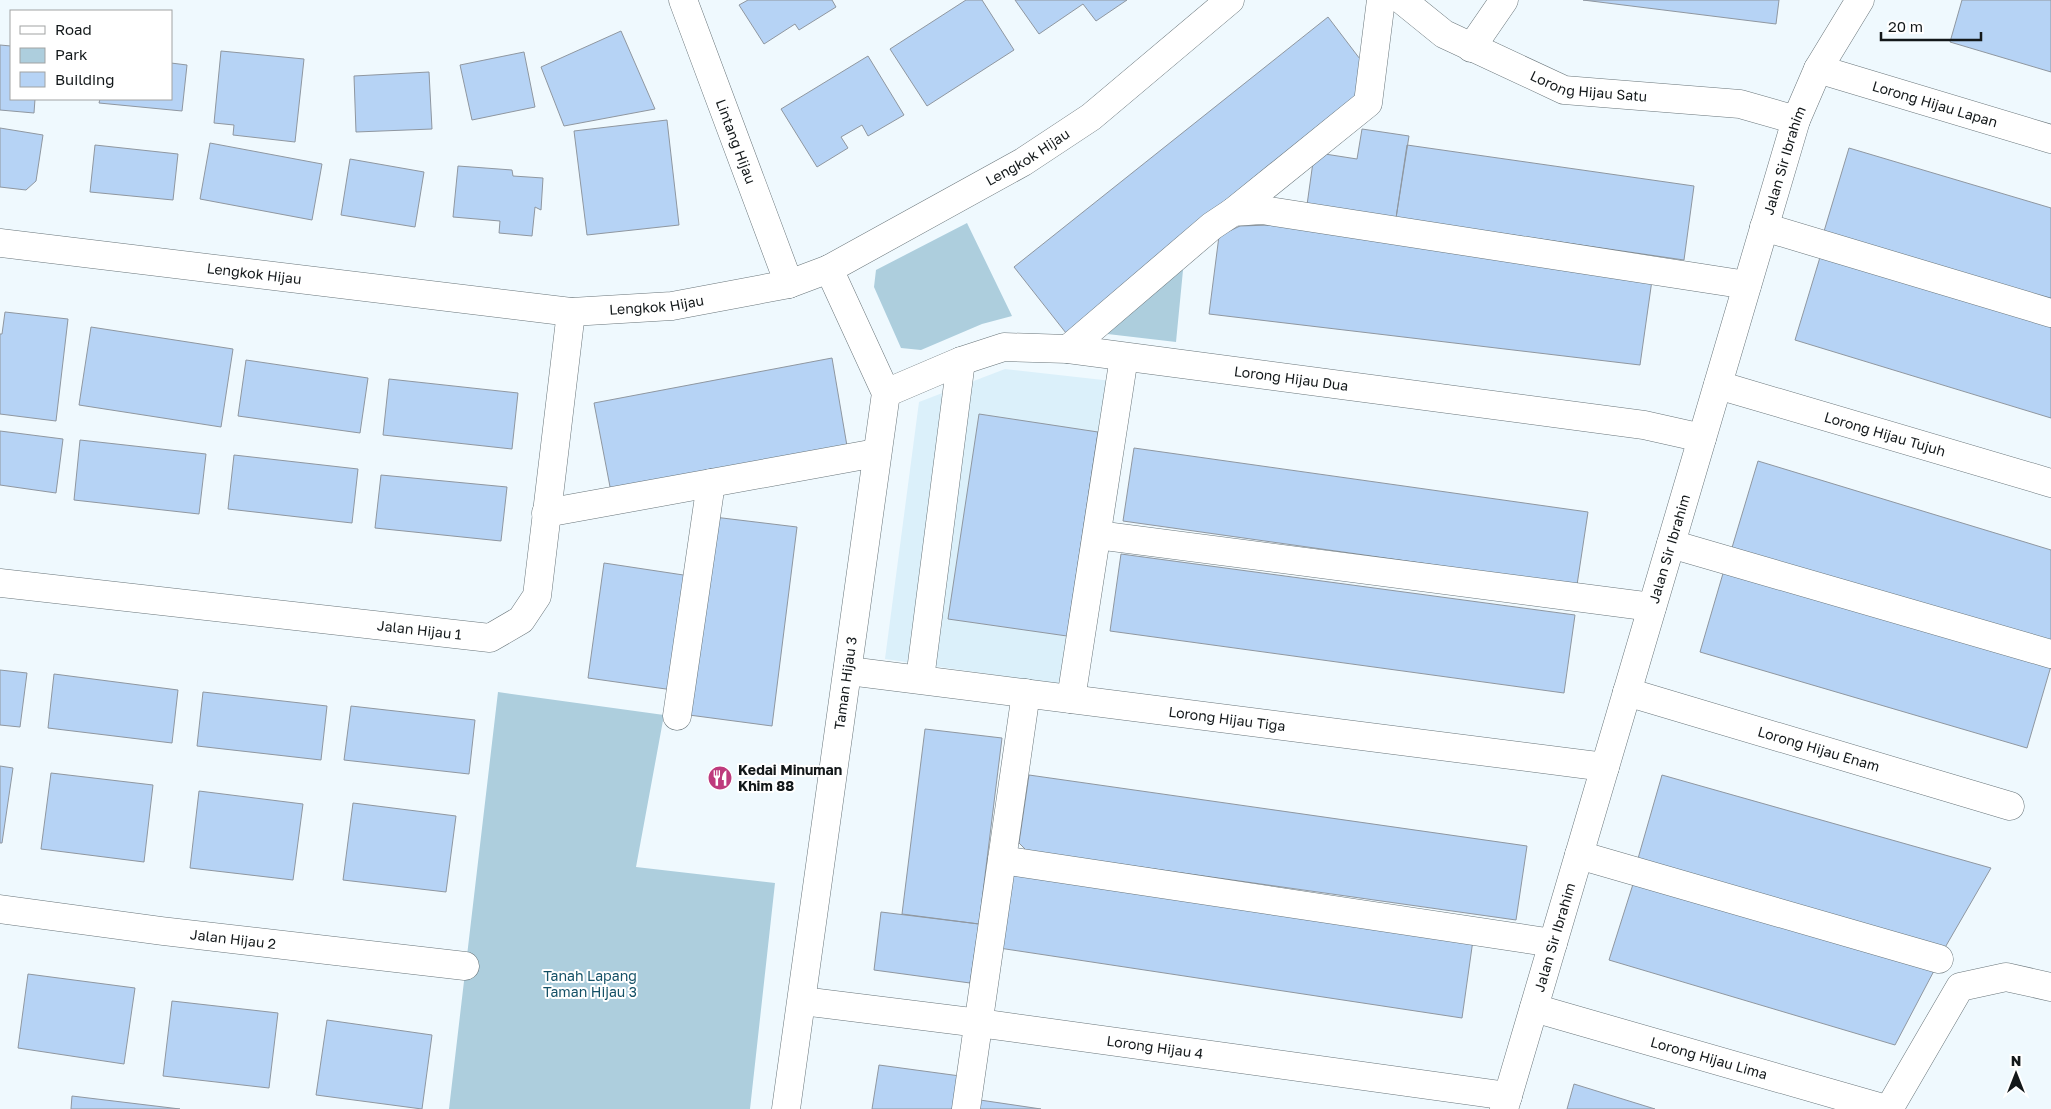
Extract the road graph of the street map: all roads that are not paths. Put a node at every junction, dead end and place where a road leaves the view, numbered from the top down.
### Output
1 (683, 0) edge
2 (1230, 0) edge
3 (1381, 0) edge
4 (1402, 0) edge
5 (1504, 0) edge
6 (1860, 0) edge
7 (1470, 48) junction
8 (1818, 70) junction
9 (1796, 120) junction
10 (2051, 139) edge
11 (1233, 212) junction
12 (1764, 227) junction
13 (0, 243) edge
14 (829, 269) junction
15 (788, 284) junction
16 (1747, 285) junction
17 (571, 312) junction
18 (2051, 313) edge
19 (1068, 349) junction
20 (1124, 357) junction
21 (960, 361) junction
22 (1718, 385) junction
23 (886, 393) junction
24 (1702, 438) junction
25 (876, 452) junction
26 (711, 483) junction
27 (2051, 483) edge
28 (546, 513) junction
29 (1097, 535) junction
30 (1671, 544) junction
31 (0, 583) edge
32 (1652, 606) junction
33 (2051, 654) edge
34 (849, 670) junction
35 (920, 679) junction
36 (1627, 692) junction
37 (1026, 693) junction
38 (1071, 699) junction
39 (677, 716) dead end
40 (1605, 767) junction
41 (2010, 806) dead end
42 (1579, 855) junction
43 (1002, 860) junction
44 (0, 909) edge
45 (1553, 943) junction
46 (1939, 959) dead end
47 (466, 966) dead end
48 (2051, 988) edge
49 (802, 1001) junction
50 (1534, 1008) junction
51 (979, 1023) junction
52 (1506, 1102) edge
53 (786, 1109) edge
54 (966, 1109) edge
55 (1887, 1109) edge

1 - 15 street, Lintang Hijau
2 - 14 street, Lengkok Hijau
3 - 11 street
4 - 7 street, Lorong Hijau Satu
5 - 7 street
6 - 8 street, Jalan Sir Ibrahim
7 - 9 street, Lorong Hijau Satu
8 - 9 street, Jalan Sir Ibrahim
8 - 10 street, Lorong Hijau Lapan
9 - 12 street, Jalan Sir Ibrahim
11 - 16 street
11 - 19 street
12 - 16 street, Jalan Sir Ibrahim
12 - 18 street
13 - 17 street, Lengkok Hijau
14 - 15 street, Lengkok Hijau
14 - 23 street
15 - 17 street, Lengkok Hijau
16 - 22 street, Jalan Sir Ibrahim
17 - 28 street, Jalan Hijau 1
19 - 20 street, Lorong Hijau Dua
19 - 21 street, Lorong Hijau Dua
20 - 24 street, Lorong Hijau Dua
20 - 29 street
21 - 23 street, Lorong Hijau Dua
21 - 35 street
22 - 24 street, Jalan Sir Ibrahim
22 - 27 street, Lorong Hijau Tujuh
23 - 25 street, Taman Hijau 3
24 - 30 street, Jalan Sir Ibrahim
25 - 26 street
25 - 34 street, Taman Hijau 3
26 - 28 street
26 - 39 street
28 - 31 street, Jalan Hijau 1
29 - 32 street
29 - 38 street
30 - 32 street, Jalan Sir Ibrahim
30 - 33 street
32 - 36 street, Jalan Sir Ibrahim
34 - 35 street, Lorong Hijau Tiga
34 - 49 street, Taman Hijau 3
35 - 37 street, Lorong Hijau Tiga
36 - 40 street, Jalan Sir Ibrahim
36 - 41 street, Lorong Hijau Enam
37 - 38 street, Lorong Hijau Tiga
37 - 43 street
38 - 40 street, Lorong Hijau Tiga
40 - 42 street, Jalan Sir Ibrahim
42 - 45 street, Jalan Sir Ibrahim
42 - 46 street
43 - 45 street
43 - 51 street
44 - 47 street, Jalan Hijau 2
45 - 50 street, Jalan Sir Ibrahim
48 - 55 street
49 - 51 street, Lorong Hijau 4
49 - 53 street, Taman Hijau 3
50 - 52 street, Jalan Sir Ibrahim
50 - 55 street, Lorong Hijau Lima
51 - 52 street, Lorong Hijau 4
51 - 54 street

